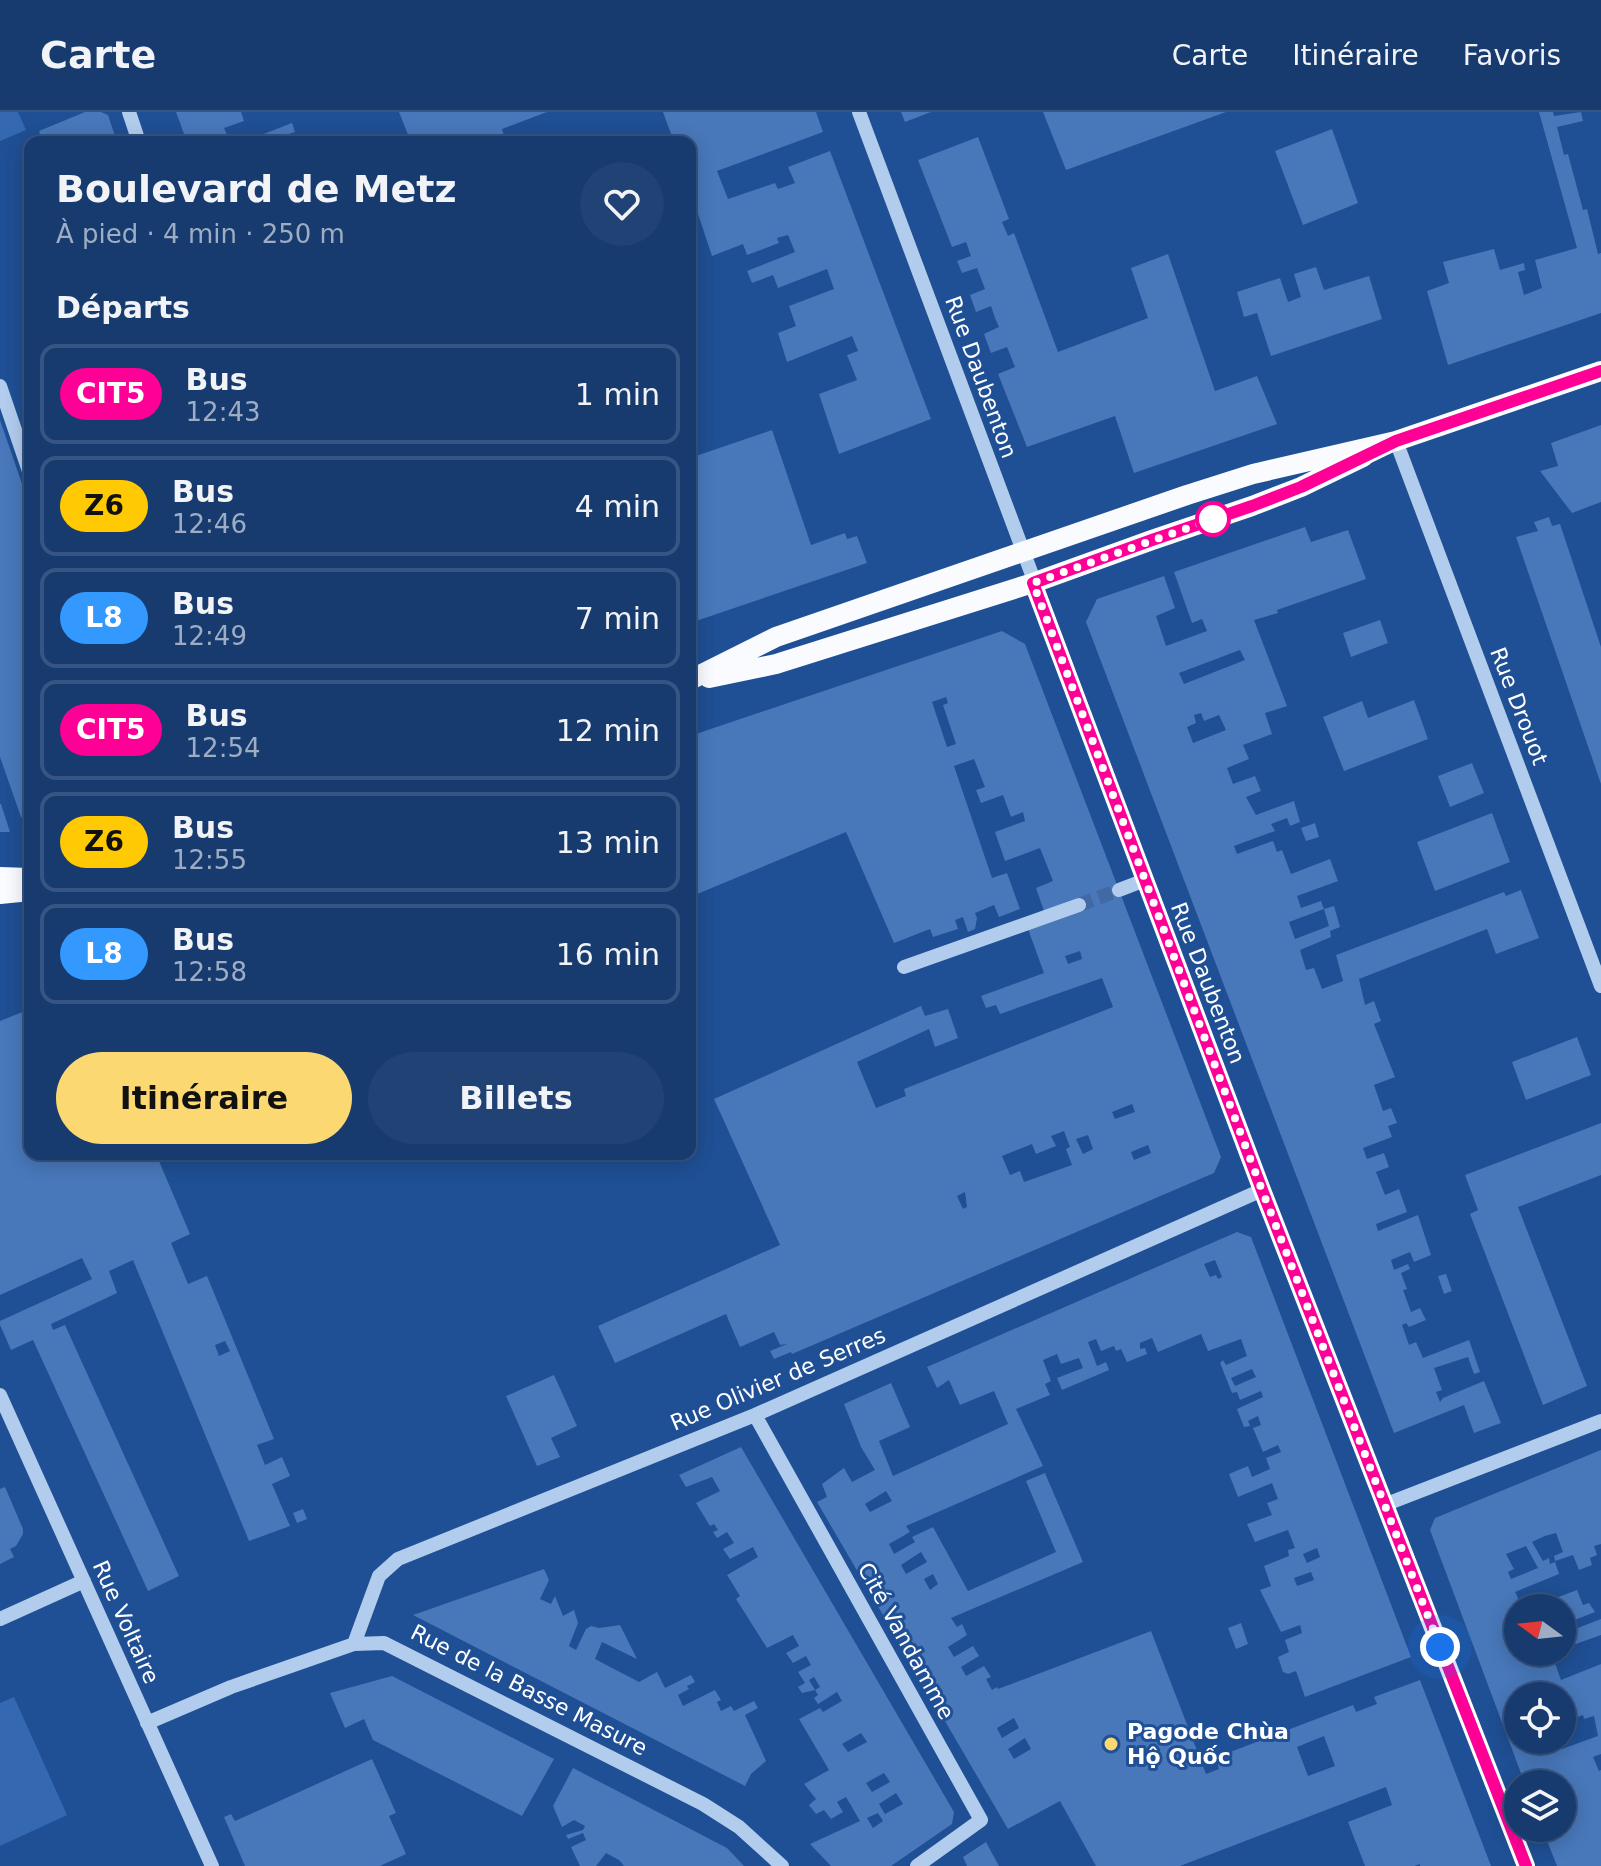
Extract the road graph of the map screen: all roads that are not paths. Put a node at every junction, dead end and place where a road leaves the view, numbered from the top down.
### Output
1 (129, 112) edge
2 (859, 112) edge
3 (137, 136) edge
4 (1601, 371) edge
5 (0, 386) edge
6 (1396, 441) junction
7 (24, 456) edge
8 (1021, 552) junction
9 (1033, 583) junction
10 (696, 677) edge
11 (696, 679) edge
12 (0, 877) edge
13 (24, 878) edge
14 (1145, 880) junction
15 (1119, 890) tunnel mouth
16 (24, 892) edge
17 (0, 894) edge
18 (1079, 905) tunnel mouth
19 (904, 967) dead end
20 (1601, 986) edge
21 (1262, 1190) junction
22 (0, 1395) edge
23 (755, 1415) junction
24 (1601, 1421) edge
25 (1384, 1505) junction
26 (84, 1581) junction
27 (0, 1619) edge
28 (354, 1644) junction
29 (147, 1723) junction
30 (210, 1865) edge
31 (782, 1866) edge
32 (917, 1866) edge
33 (1526, 1866) edge

1 - 3 street
2 - 8 street, Rue Daubenton
4 - 6 main road
5 - 7 street
6 - 8 main road
6 - 9 main road
6 - 20 street, Rue Drouot
8 - 9 street, Rue Daubenton
8 - 10 main road
9 - 11 main road
9 - 14 street, Rue Daubenton
12 - 13 main road
14 - 15 street
14 - 21 street, Rue Daubenton
16 - 17 main road
18 - 19 street
21 - 23 street, Rue Olivier de Serres
21 - 25 street, Rue Daubenton
22 - 26 street, Rue Voltaire
23 - 28 street, Rue Olivier de Serres
23 - 32 street, Cité Vandamme
24 - 25 street
25 - 33 street, Rue Daubenton
26 - 27 street
26 - 29 street, Rue Voltaire
28 - 29 street, Rue de la Basse Masure
28 - 31 street, Rue de la Basse Masure
29 - 30 street, Rue Voltaire

